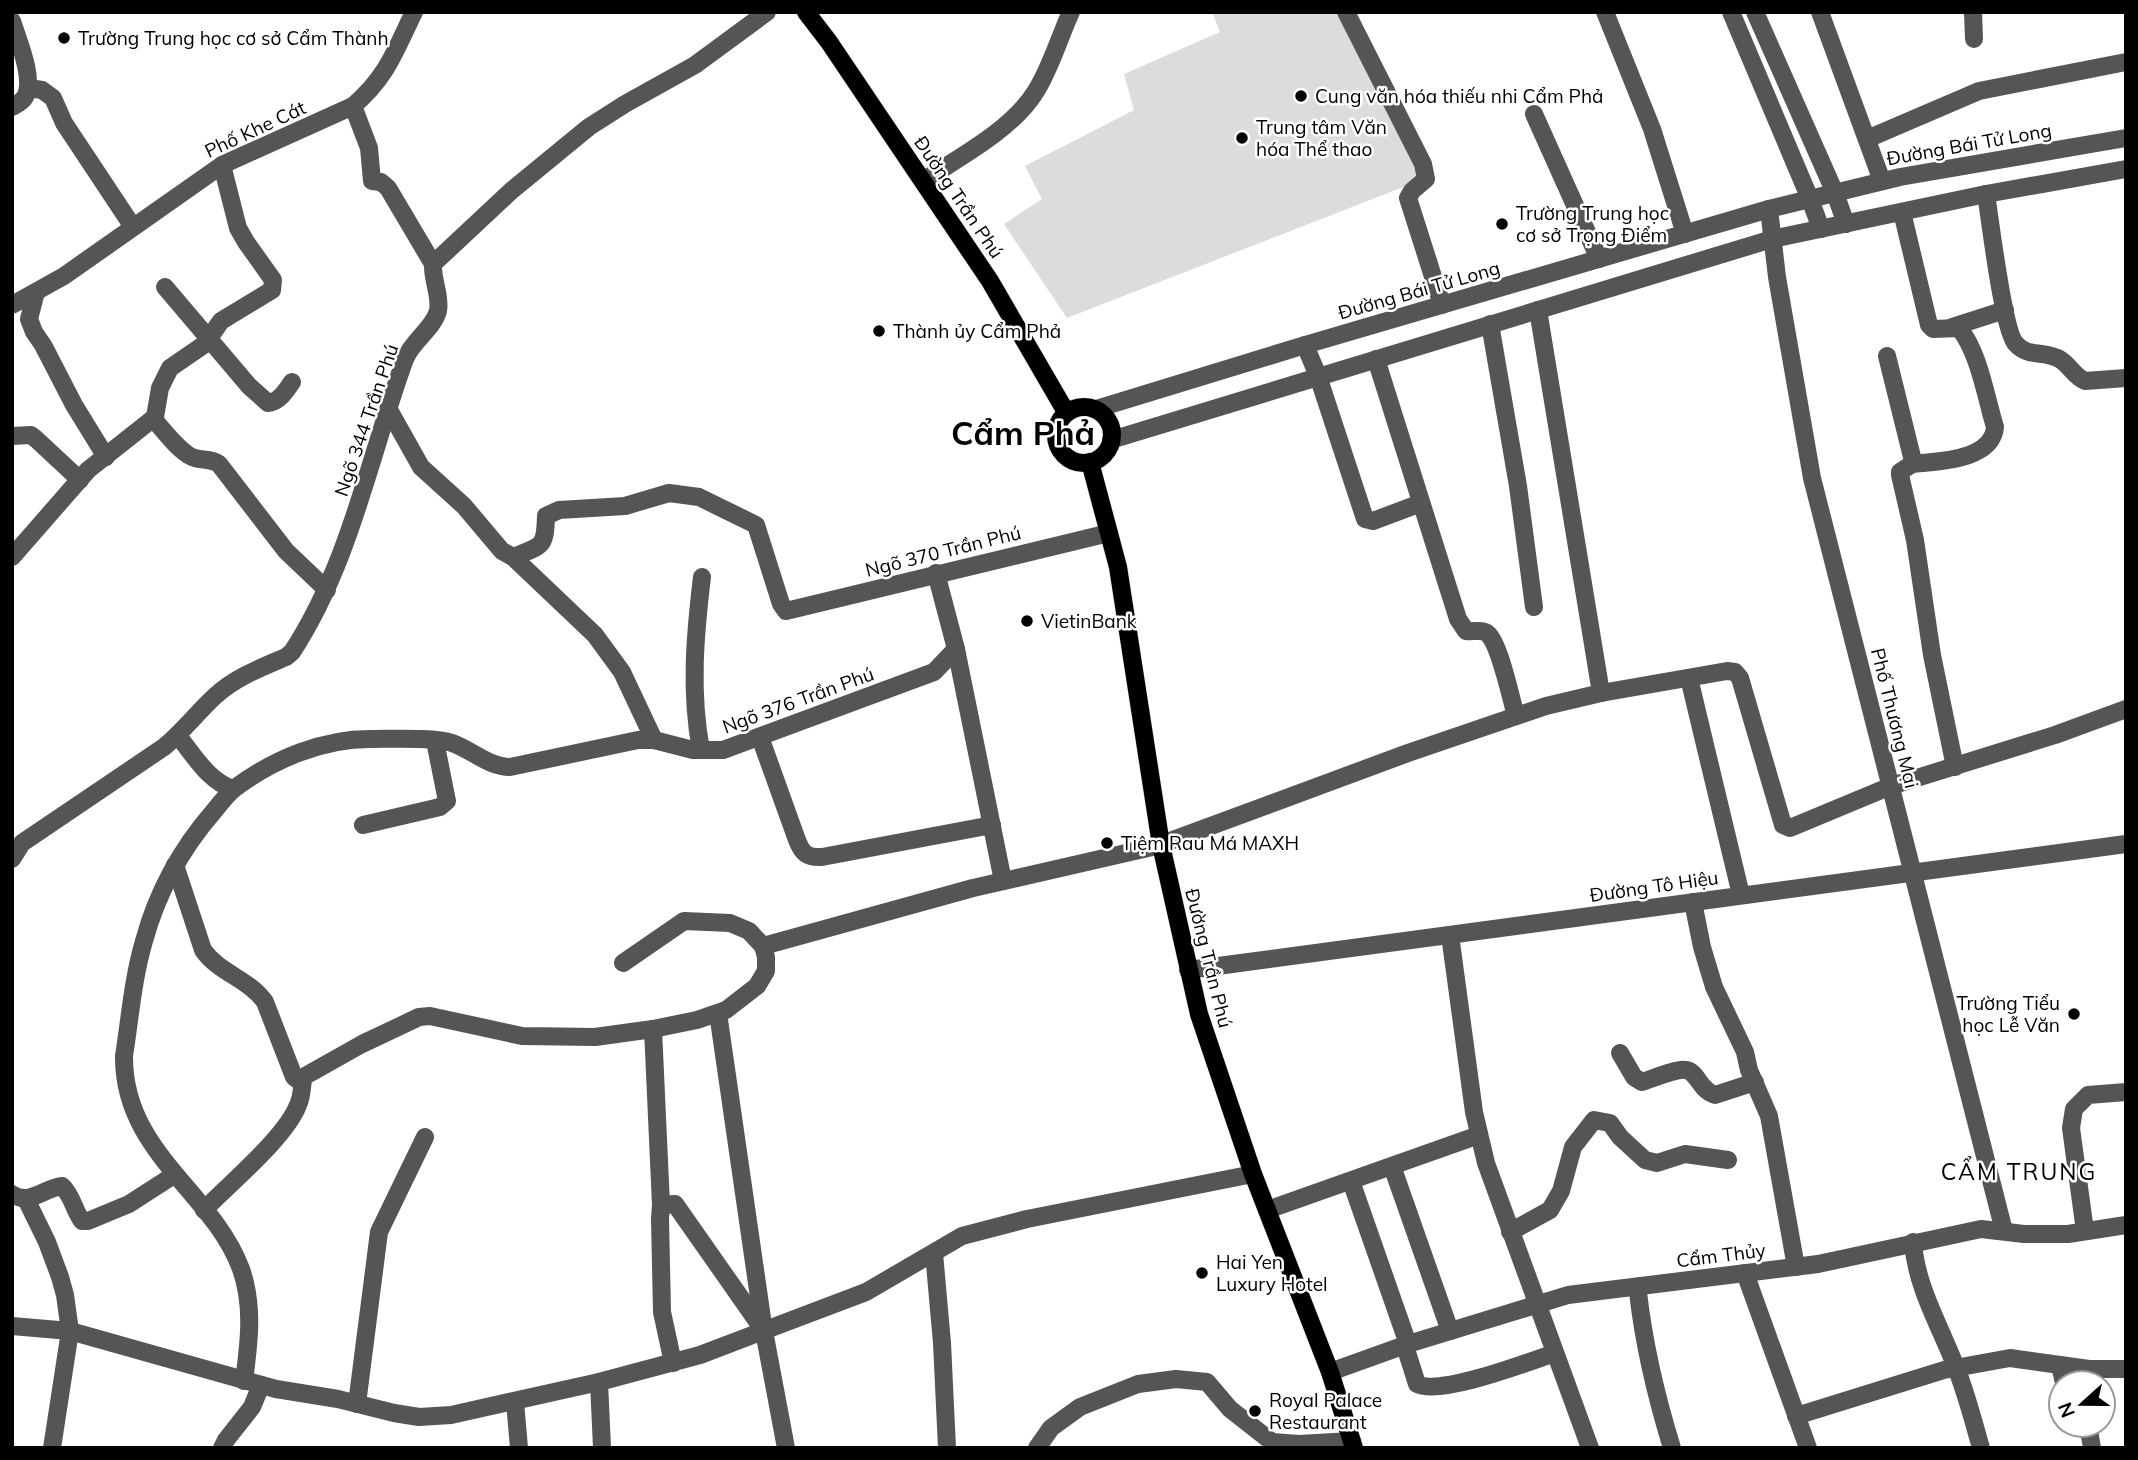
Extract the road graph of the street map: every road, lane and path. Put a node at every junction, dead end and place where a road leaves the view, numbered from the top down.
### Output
1 (414, 12) edge
2 (767, 12) edge
3 (806, 12) edge
4 (1071, 12) edge
5 (1346, 12) edge
6 (1605, 12) edge
7 (1731, 12) edge
8 (1755, 12) edge
9 (1821, 12) edge
10 (1973, 12) edge
11 (12, 21) edge
12 (1974, 39) dead end
13 (2126, 62) edge
14 (29, 88) junction
15 (353, 106) junction
16 (12, 107) edge
17 (1534, 114) dead end
18 (2126, 138) edge
19 (1867, 139) junction
20 (222, 165) junction
21 (2126, 169) edge
22 (923, 181) junction
23 (1882, 181) junction
24 (1835, 192) junction
25 (1986, 194) junction
26 (1810, 199) junction
27 (1769, 209) junction
28 (1902, 212) junction
29 (1846, 224) junction
30 (134, 227) junction
31 (1821, 229) junction
32 (1685, 234) junction
33 (1772, 239) junction
34 (1599, 259) junction
35 (433, 264) junction
36 (1550, 274) junction
37 (165, 288) dead end
38 (36, 292) junction
39 (1561, 303) junction
40 (12, 305) edge
41 (1442, 305) junction
42 (1538, 310) junction
43 (2005, 310) junction
44 (1490, 324) junction
45 (1952, 327) junction
46 (208, 338) junction
47 (1305, 345) junction
48 (1887, 356) dead end
49 (1376, 359) junction
50 (1318, 376) junction
51 (2126, 378) edge
52 (292, 382) dead end
53 (389, 410) junction
54 (1096, 410) junction
55 (1066, 412) junction
56 (155, 416) junction
57 (12, 436) edge
58 (1111, 440) junction
59 (106, 457) junction
60 (1090, 462) junction
61 (1912, 464) junction
62 (80, 480) junction
63 (1421, 503) junction
64 (1109, 533) junction
65 (513, 556) junction
66 (12, 557) edge
67 (936, 573) junction
68 (702, 577) dead end
69 (327, 590) junction
70 (1534, 607) dead end
71 (956, 649) junction
72 (1689, 678) junction
73 (1601, 693) junction
74 (2126, 709) edge
75 (1516, 716) junction
76 (178, 736) junction
77 (760, 737) junction
78 (654, 740) junction
79 (435, 741) junction
80 (701, 750) junction
81 (1955, 767) junction
82 (1891, 786) junction
83 (233, 789) junction
84 (363, 825) dead end
85 (992, 825) junction
86 (2126, 844) edge
87 (1161, 845) junction
88 (12, 859) edge
89 (174, 865) junction
90 (1912, 872) junction
91 (1003, 880) junction
92 (1741, 895) junction
93 (1693, 902) junction
94 (1450, 935) junction
95 (764, 946) junction
96 (624, 963) dead end
97 (1188, 970) junction
98 (718, 1013) junction
99 (653, 1029) junction
100 (1620, 1053) dead end
101 (303, 1079) junction
102 (1755, 1082) junction
103 (2126, 1092) edge
104 (1479, 1135) junction
105 (425, 1138) dead end
106 (1728, 1160) dead end
107 (1392, 1166) junction
108 (1253, 1174) junction
109 (174, 1175) junction
110 (1351, 1181) junction
111 (19, 1197) edge
112 (661, 1205) junction
113 (204, 1210) junction
114 (1267, 1210) junction
115 (2126, 1225) edge
116 (2004, 1231) junction
117 (2085, 1231) junction
118 (1510, 1232) junction
119 (1913, 1242) junction
120 (934, 1253) junction
121 (1797, 1267) junction
122 (1745, 1273) junction
123 (1640, 1286) junction
124 (1536, 1305) junction
125 (12, 1326) edge
126 (70, 1331) junction
127 (764, 1331) junction
128 (1450, 1331) junction
129 (1406, 1345) junction
130 (1555, 1353) junction
131 (673, 1363) junction
132 (2060, 1364) junction
133 (1956, 1368) junction
134 (2061, 1369) edge
135 (2126, 1369) edge
136 (1330, 1372) junction
137 (599, 1382) junction
138 (252, 1383) junction
139 (515, 1402) junction
140 (358, 1404) junction
141 (1796, 1416) junction
142 (1353, 1444) edge
143 (52, 1448) edge
144 (222, 1448) edge
145 (519, 1448) edge
146 (602, 1448) edge
147 (786, 1448) edge
148 (947, 1448) edge
149 (1037, 1448) edge
150 (1590, 1448) edge
151 (1672, 1448) edge
152 (1808, 1448) edge
153 (1981, 1448) edge

1 - 15 street, Phố Khe Cát
2 - 35 street
3 - 22 main road, Đường Trần Phú
4 - 22 street
5 - 41 street
6 - 32 street
7 - 26 street
8 - 24 street
9 - 19 street
10 - 12 street
11 - 14 street
13 - 19 street
14 - 16 street
14 - 30 street
15 - 20 street, Phố Khe Cát
15 - 35 street
17 - 34 street
18 - 23 street, Đường Bái Tử Long
19 - 23 street
20 - 30 street, Phố Khe Cát
20 - 46 street
21 - 25 street
22 - 55 main road, Đường Trần Phú
23 - 24 street, Đường Bái Tử Long
24 - 26 street, Đường Bái Tử Long
24 - 29 street
25 - 28 street
25 - 43 street
26 - 27 street, Đường Bái Tử Long
26 - 31 street
27 - 32 street, Đường Bái Tử Long
27 - 33 street, Phố Thương Mại
28 - 29 street
28 - 45 street
29 - 31 street
30 - 38 street, Phố Khe Cát
31 - 33 street
32 - 34 street, Đường Bái Tử Long
33 - 39 street
33 - 82 street, Phố Thương Mại
34 - 36 street, Đường Bái Tử Long
35 - 53 street, Ngõ 344 Trần Phú
36 - 39 street
36 - 41 street, Đường Bái Tử Long
37 - 46 street
38 - 40 street, Phố Khe Cát
38 - 59 street
39 - 42 street
41 - 47 street, Đường Bái Tử Long
42 - 44 street
42 - 73 street
43 - 45 street
43 - 51 street
44 - 49 street
44 - 70 street
45 - 61 street
46 - 52 street
46 - 56 street
47 - 50 street
47 - 54 street, Đường Bái Tử Long
48 - 61 street
49 - 50 street
49 - 63 street
50 - 58 street
50 - 63 street
53 - 65 street
53 - 69 street, Ngõ 344 Trần Phú
54 - 55 main road
54 - 58 main road
55 - 60 main road
56 - 59 street
56 - 69 street
57 - 62 street
58 - 60 main road
59 - 62 street
60 - 64 main road, Đường Trần Phú
61 - 81 street
62 - 66 street
63 - 75 street
64 - 67 street, Ngõ 370 Trần Phú
64 - 87 main road, Đường Trần Phú
65 - 67 street, Ngõ 370 Trần Phú
65 - 78 street
67 - 71 street
68 - 80 street
69 - 76 street, Ngõ 344 Trần Phú
71 - 77 street, Ngõ 376 Trần Phú
71 - 85 street
72 - 73 street
72 - 82 street
72 - 92 street
73 - 75 street
74 - 81 street
75 - 87 street
76 - 83 street
76 - 88 street, Ngõ 344 Trần Phú
77 - 80 street, Ngõ 376 Trần Phú
77 - 85 street
78 - 79 street, Ngõ 376 Trần Phú
78 - 80 street, Ngõ 376 Trần Phú
79 - 83 street, Ngõ 376 Trần Phú
79 - 84 street
81 - 82 street
82 - 90 street, Phố Thương Mại
83 - 89 street, Ngõ 376 Trần Phú
85 - 91 street
86 - 90 street, Đường Tô Hiệu
87 - 91 street
87 - 97 main road, Đường Trần Phú
89 - 101 street
89 - 109 street, Ngõ 376 Trần Phú
90 - 92 street, Đường Tô Hiệu
90 - 116 street, Phố Thương Mại
91 - 95 street
92 - 93 street, Đường Tô Hiệu
93 - 94 street, Đường Tô Hiệu
93 - 102 street
94 - 97 street, Đường Tô Hiệu
94 - 104 street
95 - 96 street
95 - 98 street
97 - 108 main road, Đường Trần Phú
98 - 99 street
98 - 127 street
99 - 101 street
99 - 112 street
100 - 102 street
101 - 113 street
102 - 121 street
103 - 117 street
104 - 107 street
104 - 118 street
105 - 140 street
106 - 118 street
107 - 110 street
107 - 128 street
108 - 114 main road, Đường Trần Phú
108 - 120 street
109 - 111 street
109 - 113 street, Ngõ 376 Trần Phú
110 - 114 street
110 - 129 street
111 - 126 street
112 - 127 street
112 - 131 street
113 - 138 street, Ngõ 376 Trần Phú
114 - 136 main road, Đường Trần Phú
115 - 117 street, Cẩm Thủy
116 - 117 street, Cẩm Thủy
116 - 119 street, Cẩm Thủy
118 - 124 street
119 - 121 street, Cẩm Thủy
119 - 133 street
120 - 127 street
120 - 148 street
121 - 122 street, Cẩm Thủy
122 - 123 street, Cẩm Thủy
122 - 141 street
123 - 124 street, Cẩm Thủy
123 - 151 street
124 - 128 street, Cẩm Thủy
124 - 130 street
125 - 126 street
126 - 138 street
126 - 143 street
127 - 131 street
127 - 147 street
128 - 129 street, Cẩm Thủy
129 - 130 street
129 - 136 street, Cẩm Thủy
130 - 150 street
131 - 137 street
132 - 133 street
132 - 134 street
132 - 135 street
133 - 141 street
133 - 153 street
136 - 142 main road, Đường Trần Phú
137 - 139 street
137 - 146 street
138 - 140 street
138 - 144 street
139 - 140 street
139 - 145 street
141 - 152 street
142 - 149 street

